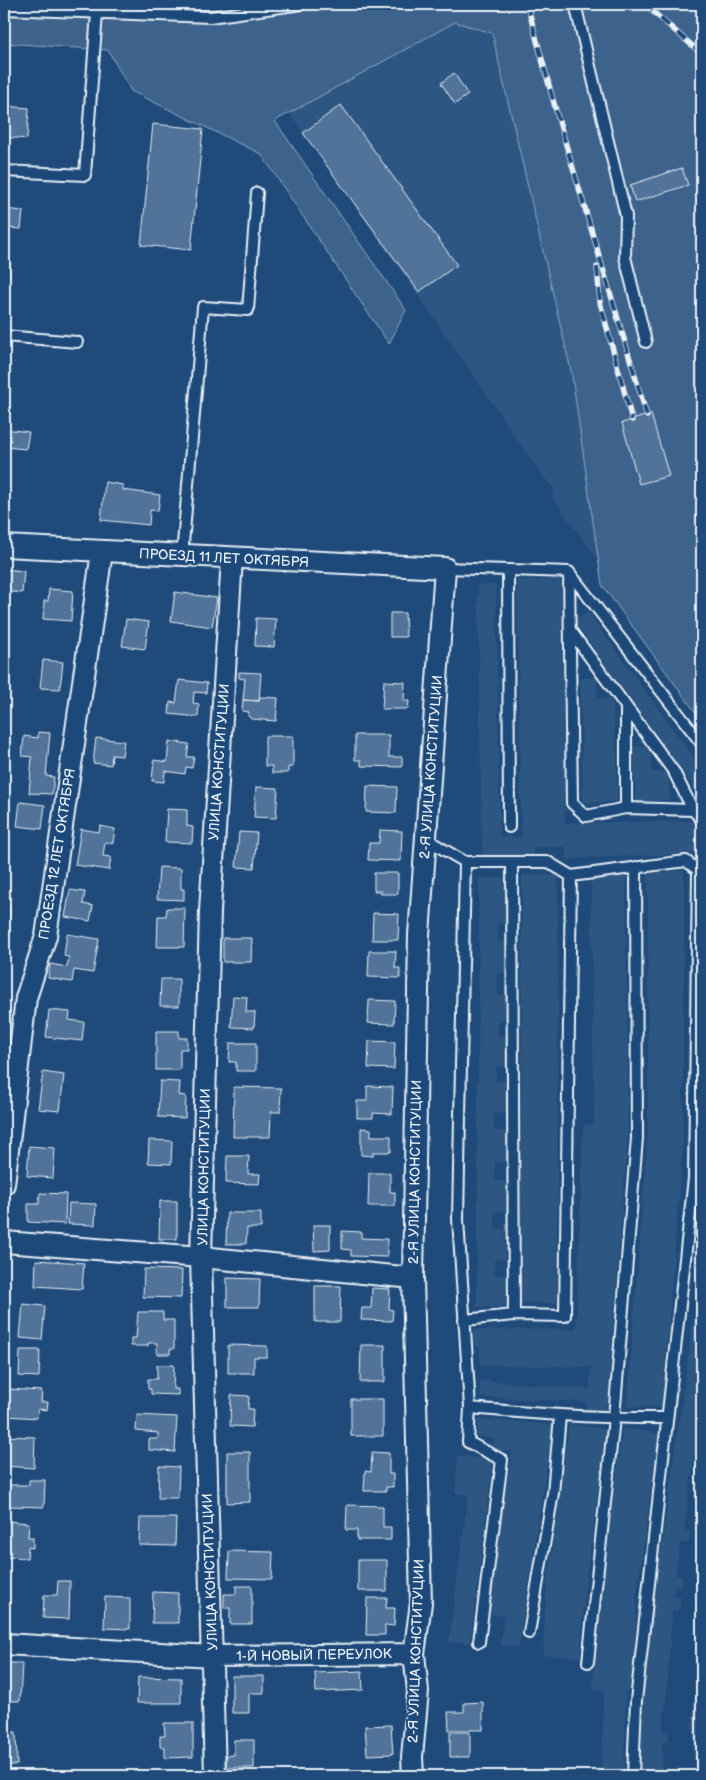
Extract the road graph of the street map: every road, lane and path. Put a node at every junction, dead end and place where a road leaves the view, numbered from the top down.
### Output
1 (302, 4) edge
2 (575, 4) edge
3 (4, 9) edge
4 (97, 13) junction
5 (4, 172) edge
6 (257, 194) dead end
7 (4, 336) edge
8 (77, 342) dead end
9 (646, 342) dead end
10 (4, 546) edge
11 (102, 552) junction
12 (182, 556) junction
13 (232, 558) junction
14 (445, 568) junction
15 (508, 570) junction
16 (569, 572) junction
17 (570, 630) junction
18 (626, 707) junction
19 (702, 744) edge
20 (626, 808) junction
21 (694, 810) junction
22 (702, 820) edge
23 (508, 827) dead end
24 (426, 839) junction
25 (465, 862) junction
26 (512, 862) junction
27 (636, 867) junction
28 (571, 876) junction
29 (4, 1184) edge
30 (4, 1242) edge
31 (202, 1257) junction
32 (413, 1278) junction
33 (514, 1316) junction
34 (464, 1320) junction
35 (470, 1408) junction
36 (560, 1416) junction
37 (614, 1418) junction
38 (667, 1418) junction
39 (530, 1633) dead end
40 (479, 1642) dead end
41 (4, 1644) edge
42 (414, 1654) junction
43 (212, 1656) junction
44 (588, 1662) dead end
45 (216, 1776) edge
46 (413, 1776) edge
47 (633, 1776) edge

1 - 4 lane
2 - 9 lane
3 - 4 lane
4 - 5 lane
6 - 12 lane
7 - 8 lane
10 - 11 street, ПРОЕЗД 11 ЛЕТ ОКТЯБРЯ
11 - 12 street, ПРОЕЗД 11 ЛЕТ ОКТЯБРЯ
11 - 29 street, ПРОЕЗД 12 ЛЕТ ОКТЯБРЯ
12 - 13 street, ПРОЕЗД 11 ЛЕТ ОКТЯБРЯ
13 - 14 street, ПРОЕЗД 11 ЛЕТ ОКТЯБРЯ
13 - 31 street, УЛИЦА КОНСТИТУЦИИ
14 - 15 lane
14 - 24 street, 2-Я УЛИЦА КОНСТИТУЦИИ
15 - 16 lane
15 - 23 lane
16 - 17 lane
16 - 19 lane
17 - 18 lane
17 - 20 lane
18 - 20 lane
18 - 21 lane
20 - 21 lane
21 - 22 lane
24 - 25 lane
24 - 32 street, 2-Я УЛИЦА КОНСТИТУЦИИ
25 - 26 lane
25 - 34 lane
26 - 28 lane
26 - 33 lane
27 - 28 lane
27 - 37 lane
27 - 38 lane
28 - 33 lane
30 - 31 street
31 - 32 street
31 - 43 street, УЛИЦА КОНСТИТУЦИИ
32 - 42 street, 2-Я УЛИЦА КОНСТИТУЦИИ
33 - 34 lane
34 - 35 lane
35 - 36 lane
35 - 40 lane
36 - 37 lane
36 - 39 lane
37 - 38 lane
37 - 44 lane
38 - 47 lane
41 - 43 street, 1-Й НОВЫЙ ПЕРЕУЛОК
42 - 43 street, 1-Й НОВЫЙ ПЕРЕУЛОК
42 - 46 street, 2-Я УЛИЦА КОНСТИТУЦИИ
43 - 45 street, УЛИЦА КОНСТИТУЦИИ

